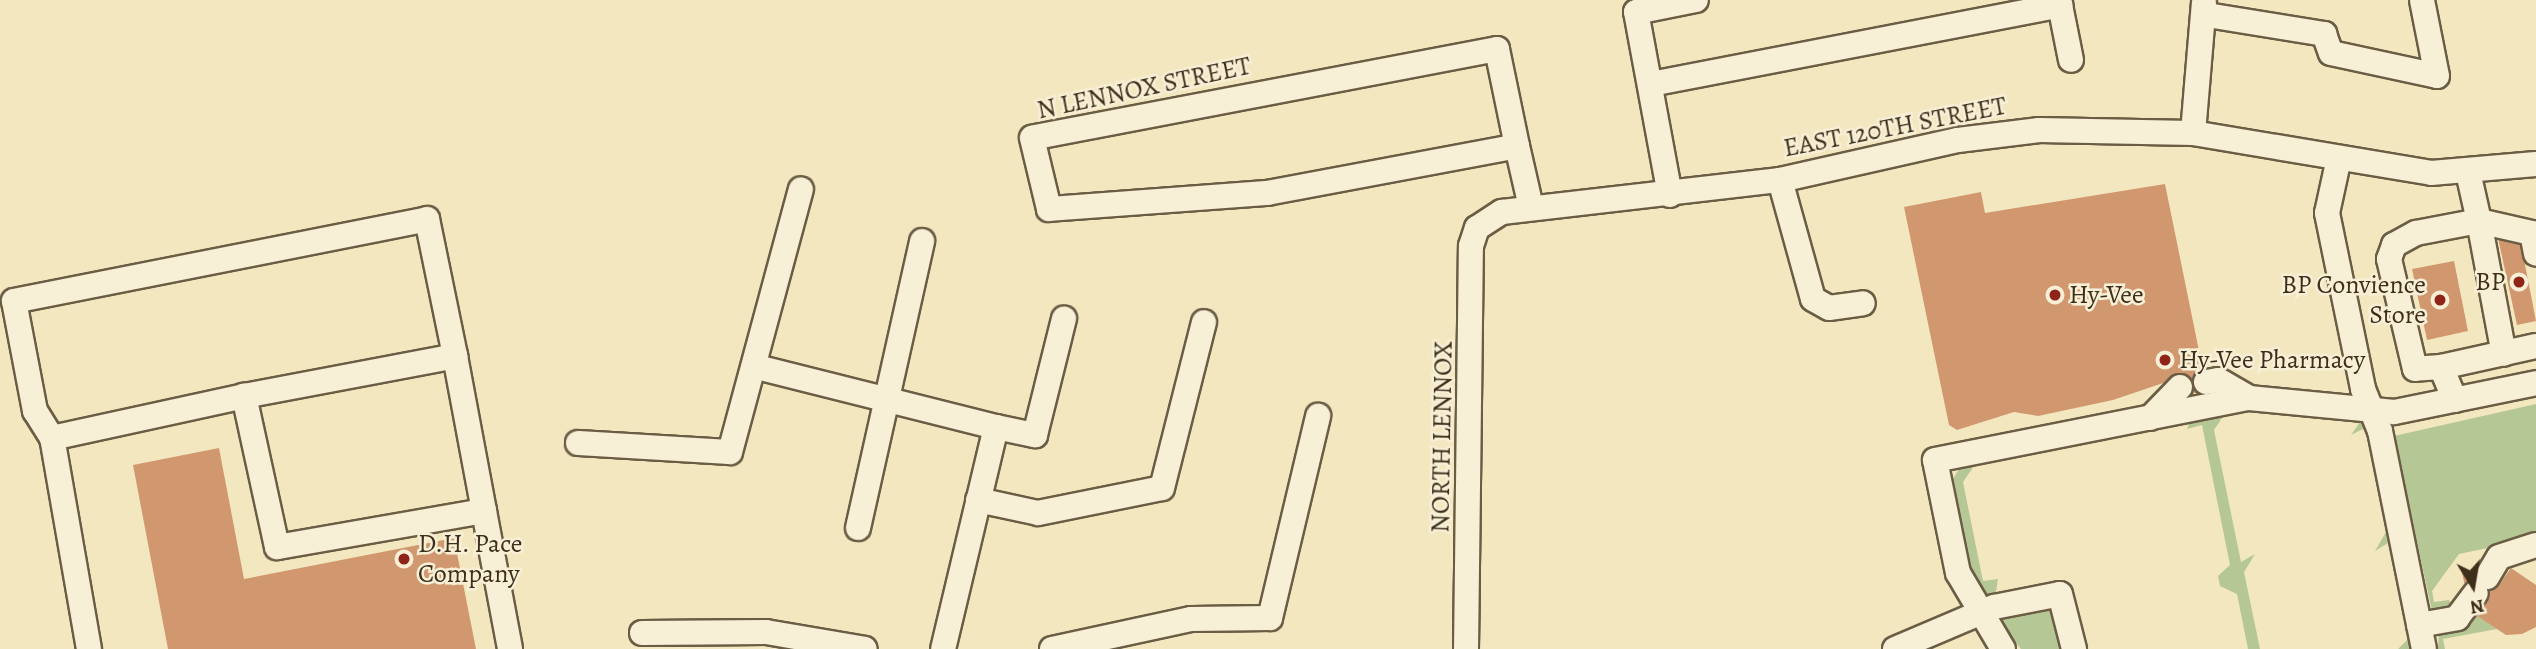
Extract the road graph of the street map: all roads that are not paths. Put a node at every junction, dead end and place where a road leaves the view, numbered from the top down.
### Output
1 (1696, 0) edge
2 (2422, 0) edge
3 (2059, 2) edge
4 (2205, 8) edge
5 (2071, 60) dead end
6 (1651, 84) junction
7 (2193, 133) junction
8 (1517, 146) junction
9 (2339, 158) junction
10 (2536, 164) edge
11 (2468, 172) junction
12 (1780, 180) junction
13 (801, 190) dead end
14 (1670, 195) junction
15 (1531, 207) junction
16 (2479, 221) junction
17 (1477, 228) joint
18 (922, 241) dead end
19 (2536, 254) edge
20 (1863, 303) dead end
21 (1064, 318) dead end
22 (1204, 322) dead end
23 (2536, 346) edge
24 (2504, 354) junction
25 (456, 356) junction
26 (757, 367) junction
27 (2441, 367) junction
28 (2206, 382) dead end
29 (2536, 383) edge
30 (2180, 387) dead end
31 (890, 395) junction
32 (244, 396) junction
33 (2249, 398) junction
34 (2455, 400) junction
35 (2371, 409) junction
36 (1318, 416) dead end
37 (2150, 418) junction
38 (996, 427) junction
39 (51, 438) junction
40 (578, 443) dead end
41 (978, 500) junction
42 (484, 511) junction
43 (858, 528) dead end
44 (2536, 545) edge
45 (1978, 615) junction
46 (642, 633) dead end
47 (2421, 637) edge
48 (89, 649) edge
49 (510, 649) edge
50 (865, 649) edge
51 (943, 649) edge
52 (1052, 649) edge
53 (1466, 649) edge
54 (1895, 649) edge
55 (2003, 649) edge
56 (2074, 649) edge

1 - 6 street
2 - 4 street
3 - 5 street
3 - 6 street
4 - 7 street
6 - 14 street
7 - 9 street, EAST 120TH STREET
7 - 12 street, EAST 120TH STREET
8 - 8 street, N LENNOX STREET
8 - 15 street, N LENNOX STREET
9 - 11 street, EAST 120TH STREET
9 - 35 street
10 - 11 street, EAST 120TH STREET
11 - 16 street
12 - 14 street, EAST 120TH STREET
12 - 20 street
13 - 26 street
14 - 15 street, EAST 120TH STREET
15 - 17 street, EAST 120TH STREET
16 - 19 street
16 - 24 street
16 - 27 street
17 - 53 street, NORTH LENNOX
18 - 31 street
21 - 38 street
22 - 41 street
23 - 24 street
24 - 27 street
25 - 32 street
25 - 39 street
25 - 42 street
26 - 31 street
26 - 40 street
27 - 34 street
28 - 33 street
29 - 34 street
30 - 37 street
31 - 38 street
31 - 43 street
32 - 39 street
32 - 42 street
33 - 35 street
33 - 37 street
34 - 35 street
35 - 47 street
36 - 52 street
37 - 45 street
38 - 41 street
39 - 48 street
41 - 51 street
42 - 49 street
44 - 47 street
45 - 54 street
45 - 55 street
45 - 56 street
46 - 50 street

